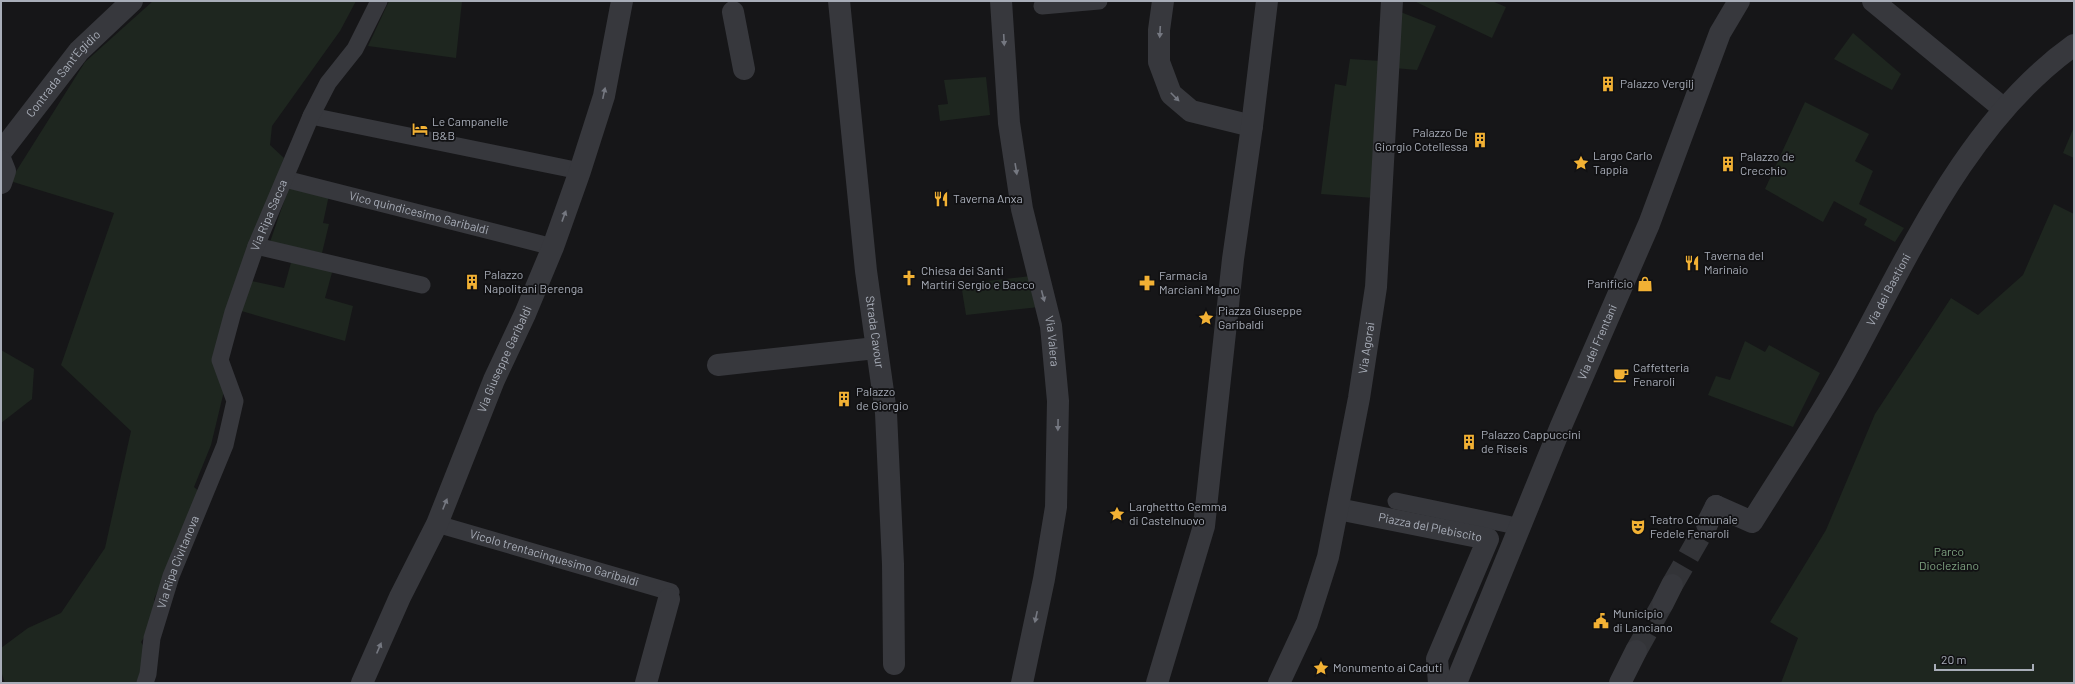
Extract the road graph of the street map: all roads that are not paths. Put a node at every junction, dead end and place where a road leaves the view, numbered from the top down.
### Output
1 (132, 1) edge
2 (379, 1) edge
3 (622, 1) edge
4 (839, 1) edge
5 (1001, 1) edge
6 (1099, 1) edge
7 (1163, 1) edge
8 (1267, 1) edge
9 (1392, 1) edge
10 (1739, 1) edge
11 (1873, 1) edge
12 (1042, 6) dead end
13 (733, 12) dead end
14 (2074, 45) edge
15 (744, 69) dead end
16 (2004, 109) junction
17 (311, 116) junction
18 (1252, 126) junction
19 (1, 152) edge
20 (1, 161) edge
21 (580, 171) junction
22 (285, 178) junction
23 (1, 183) edge
24 (256, 246) junction
25 (552, 247) junction
26 (422, 285) dead end
27 (876, 348) junction
28 (718, 364) dead end
29 (225, 445) joint
30 (1396, 501) dead end
31 (1338, 509) junction
32 (1712, 515) dead end
33 (437, 524) junction
34 (1520, 527) junction
35 (670, 595) joint
36 (1636, 651) tunnel mouth
37 (894, 664) dead end
38 (145, 683) edge
39 (362, 683) edge
40 (646, 683) edge
41 (1022, 683) edge
42 (1157, 683) edge
43 (1279, 683) edge
44 (1439, 683) edge
45 (1456, 683) edge
46 (1620, 683) edge

1 - 19 street, Contrada Sant'Egidio
2 - 17 lane, Via Ripa Sacca
21 -> 3 street, Via Giuseppe Garibaldi
4 - 27 street, Strada Cavour
5 -> 41 street, Via Valera
6 - 12 lane
7 -> 18 street
8 - 18 street
9 - 31 street, Via Agorai
10 - 34 street, Via dei Frentani
11 - 16 street
13 - 15 street
14 - 16 street, Via dei Bastioni
16 - 32 street, Via dei Bastioni
17 - 21 lane
17 - 22 lane, Via Ripa Sacca
18 - 42 street
20 - 23 street
25 -> 21 street, Via Giuseppe Garibaldi
22 - 24 lane, Via Ripa Sacca
22 - 25 lane, Vico quindicesimo Garibaldi
24 - 26 lane
24 - 29 lane, Via Ripa Sacca
33 -> 25 street, Via Giuseppe Garibaldi
27 - 28 street
27 - 37 street, Strada Cavour
29 - 38 lane, Via Ripa Civitanova
30 - 34 lane
31 - 43 street, Via Agorai
31 - 44 street, Piazza del Plebiscito
33 - 35 lane, Vicolo trentacinquesimo Garibaldi
39 -> 33 street, Via Giuseppe Garibaldi
34 - 45 street, Via dei Frentani
35 - 40 street
36 - 46 street

